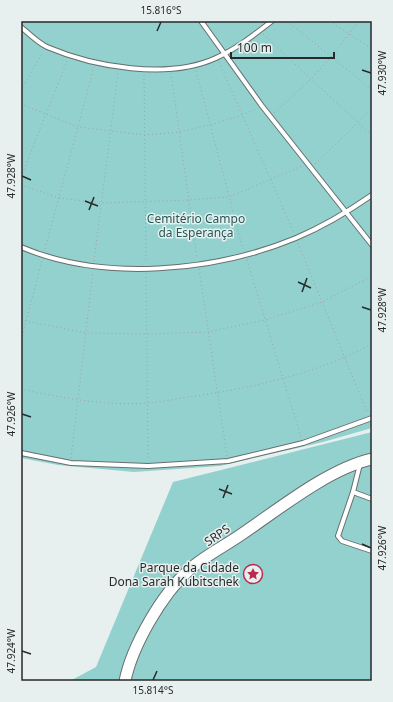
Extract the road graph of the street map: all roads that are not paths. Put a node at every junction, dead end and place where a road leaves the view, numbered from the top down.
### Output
1 (201, 21) edge
2 (272, 21) edge
3 (21, 26) edge
4 (224, 52) junction
5 (372, 195) edge
6 (345, 211) junction
7 (372, 245) edge
8 (21, 247) edge
9 (372, 418) edge
10 (21, 453) edge
11 (372, 459) edge
12 (360, 462) junction
13 (354, 492) junction
14 (372, 499) edge
15 (372, 551) edge
16 (125, 681) edge

1 - 4 lane
2 - 4 lane
3 - 4 lane
4 - 6 lane
5 - 6 lane
6 - 7 lane
6 - 8 lane
9 - 10 lane
11 - 12 main road, SRPS
12 - 13 lane
12 - 16 main road, SRPS
13 - 14 lane
13 - 15 lane

